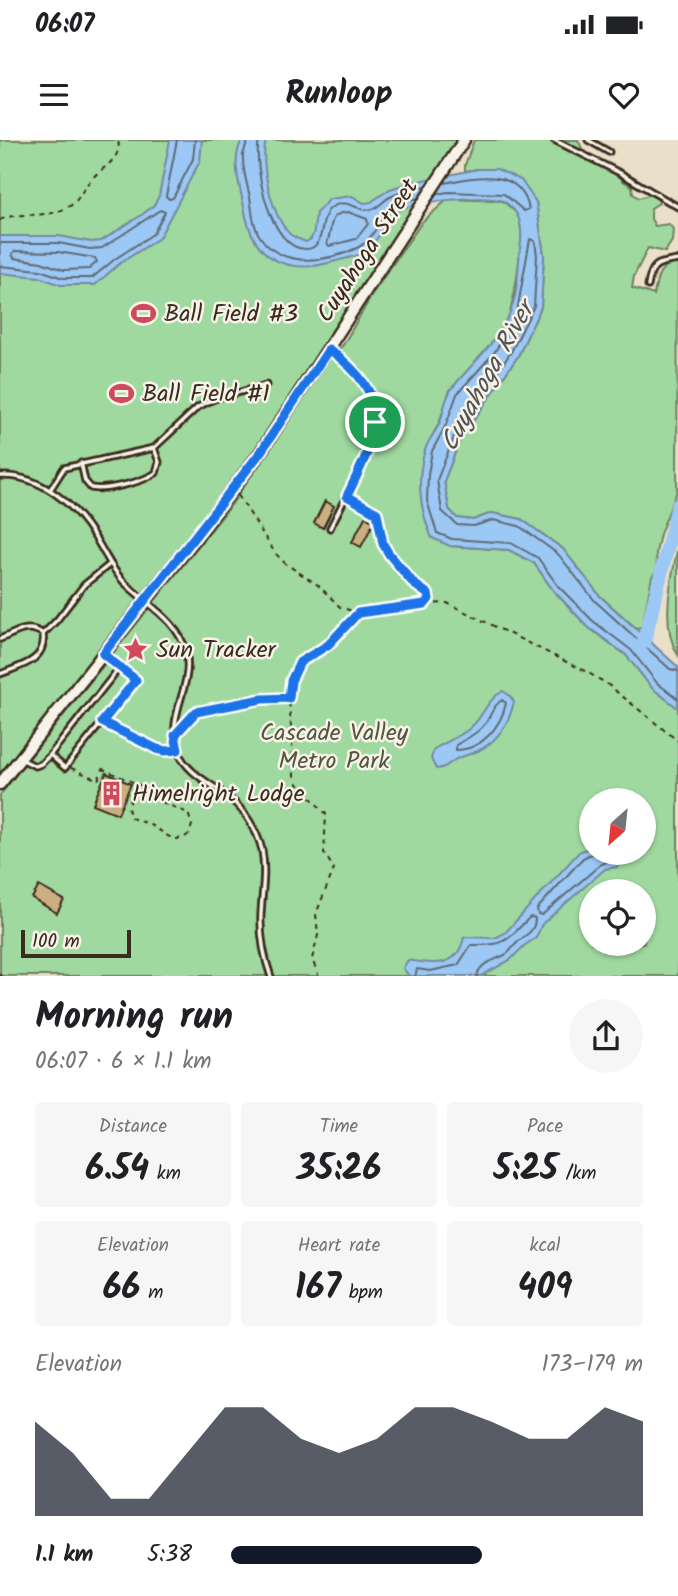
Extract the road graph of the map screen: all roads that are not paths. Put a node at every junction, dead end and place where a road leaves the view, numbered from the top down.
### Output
1 (464, 140) edge
2 (554, 140) edge
3 (589, 140) edge
4 (609, 152) dead end
5 (678, 207) edge
6 (678, 260) edge
7 (648, 286) dead end
8 (329, 349) junction
9 (266, 385) dead end
10 (154, 447) junction
11 (81, 463) junction
12 (0, 476) edge
13 (50, 490) junction
14 (330, 528) dead end
15 (110, 564) junction
16 (145, 601) junction
17 (43, 634) junction
18 (0, 639) edge
19 (103, 654) junction
20 (120, 667) junction
21 (0, 674) edge
22 (102, 722) junction
23 (178, 750) junction
24 (50, 755) junction
25 (21, 758) junction
26 (0, 784) edge
27 (271, 976) edge

1 - 8 street, Cuyahoga Street
2 - 5 lane
3 - 4 lane
6 - 7 lane
8 - 14 lane
8 - 16 street, Cuyahoga Street
9 - 10 lane
10 - 11 lane
10 - 11 lane
11 - 13 lane
12 - 13 lane
13 - 15 lane
15 - 16 lane
15 - 17 lane
16 - 19 street, Cuyahoga Street
16 - 23 lane
17 - 18 lane
17 - 21 lane
19 - 20 lane
19 - 25 street, Cuyahoga Street
20 - 22 lane
20 - 24 lane
22 - 23 lane
22 - 24 lane
23 - 27 lane
24 - 25 lane
25 - 26 street, Cuyahoga Street

